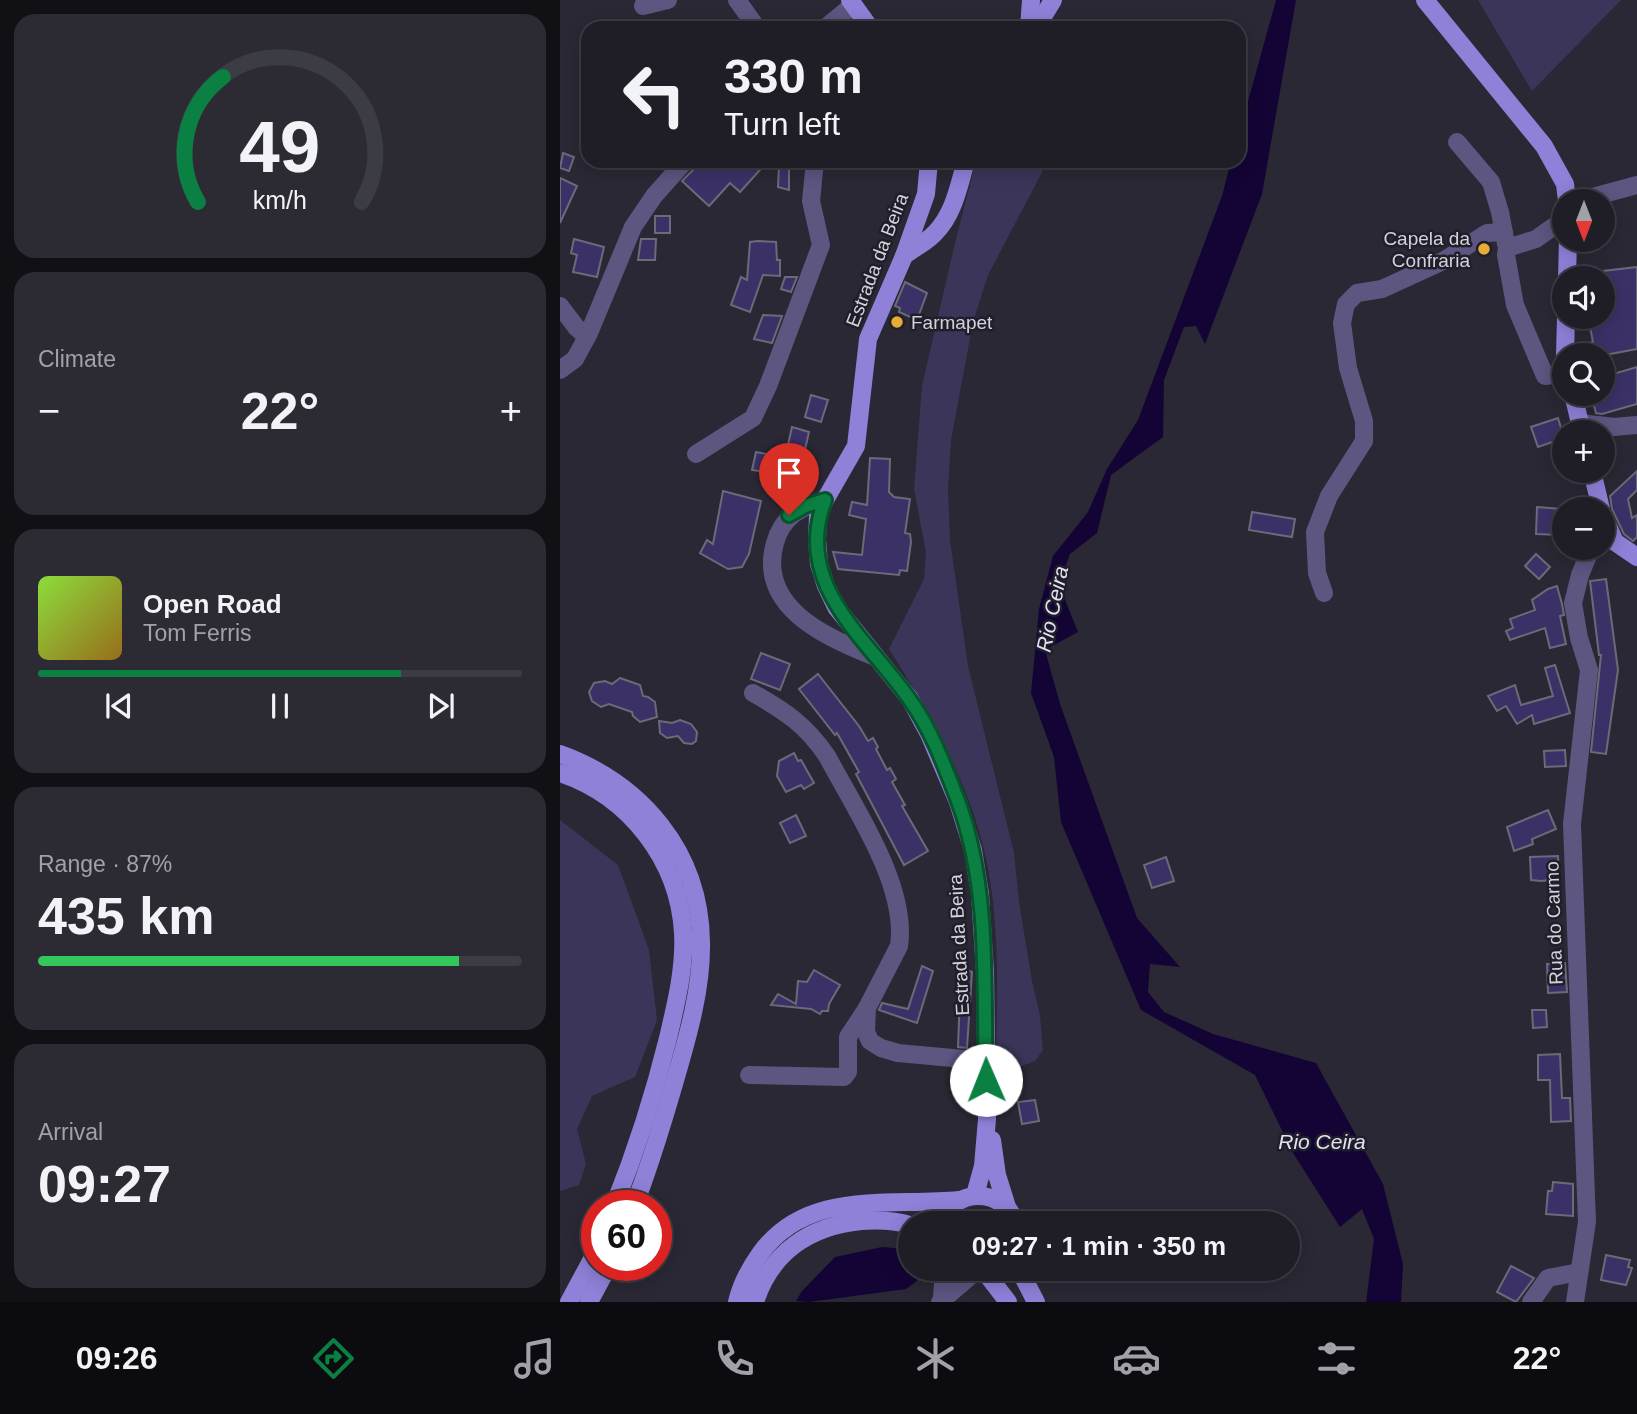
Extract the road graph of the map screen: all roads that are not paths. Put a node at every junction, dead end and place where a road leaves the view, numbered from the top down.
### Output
1 (668, 0) edge
2 (737, 0) edge
3 (1031, 0) edge
4 (1054, 0) edge
5 (1425, 0) edge
6 (851, 3) edge
7 (643, 6) dead end
8 (752, 21) edge
9 (832, 21) edge
10 (865, 21) edge
11 (1030, 21) edge
12 (1040, 21) edge
13 (1457, 142) dead end
14 (679, 168) edge
15 (814, 168) edge
16 (928, 168) edge
17 (965, 168) edge
18 (1637, 185) edge
19 (1566, 189) edge
20 (1615, 191) edge
21 (919, 210) junction
22 (1552, 228) edge
23 (934, 234) junction
24 (1505, 240) junction
25 (904, 256) junction
26 (560, 306) edge
27 (588, 335) junction
28 (560, 370) edge
29 (1552, 375) edge
30 (1637, 425) edge
31 (1615, 427) edge
32 (696, 454) dead end
33 (825, 500) junction
34 (1615, 542) edge
35 (1637, 557) edge
36 (1586, 560) edge
37 (1324, 593) dead end
38 (873, 656) junction
39 (752, 693) dead end
40 (560, 754) edge
41 (560, 773) edge
42 (867, 1008) junction
43 (985, 1061) junction
44 (749, 1075) dead end
45 (987, 1119) junction
46 (620, 1190) edge
47 (640, 1190) edge
48 (967, 1198) junction
49 (948, 1211) edge
50 (1007, 1211) edge
51 (1010, 1211) edge
52 (898, 1222) edge
53 (1579, 1272) junction
54 (581, 1280) edge
55 (601, 1281) edge
56 (943, 1281) edge
57 (966, 1281) edge
58 (988, 1281) edge
59 (1025, 1281) edge
60 (941, 1300) edge
61 (1035, 1300) edge
62 (569, 1302) edge
63 (589, 1302) edge
64 (737, 1302) edge
65 (755, 1302) edge
66 (1008, 1302) edge
67 (1531, 1302) edge
68 (1575, 1302) edge

1 - 7 street
2 - 8 street
3 - 11 main road
4 - 12 main road
5 - 19 main road
6 - 9 street
6 - 10 main road
13 - 24 street
14 - 27 street
15 - 32 street
16 - 21 main road, Estrada da Beira
17 - 23 main road
18 - 20 street
21 - 23 main road
21 - 25 main road, Estrada da Beira
22 - 24 street
23 - 25 main road
24 - 29 street
24 - 37 street
25 - 33 main road, Estrada da Beira
26 - 27 street
27 - 28 street
30 - 31 street
33 - 38 main road, Estrada da Beira
33 - 38 street
34 - 35 main road
36 - 53 street, Rua do Carmo
38 - 43 main road, Estrada da Beira
39 - 42 street
40 - 47 main road
41 - 46 main road
42 - 43 street
42 - 44 street
43 - 45 main road, Estrada da Beira
45 - 48 main road, Estrada da Beira
45 - 51 main road, Estrada da Beira
48 - 49 main road
48 - 50 main road
48 - 64 main road
52 - 65 main road
53 - 67 street
53 - 68 street, Rua do Carmo
54 - 62 main road
55 - 63 main road
56 - 60 street
57 - 60 street
58 - 66 main road
59 - 61 main road

